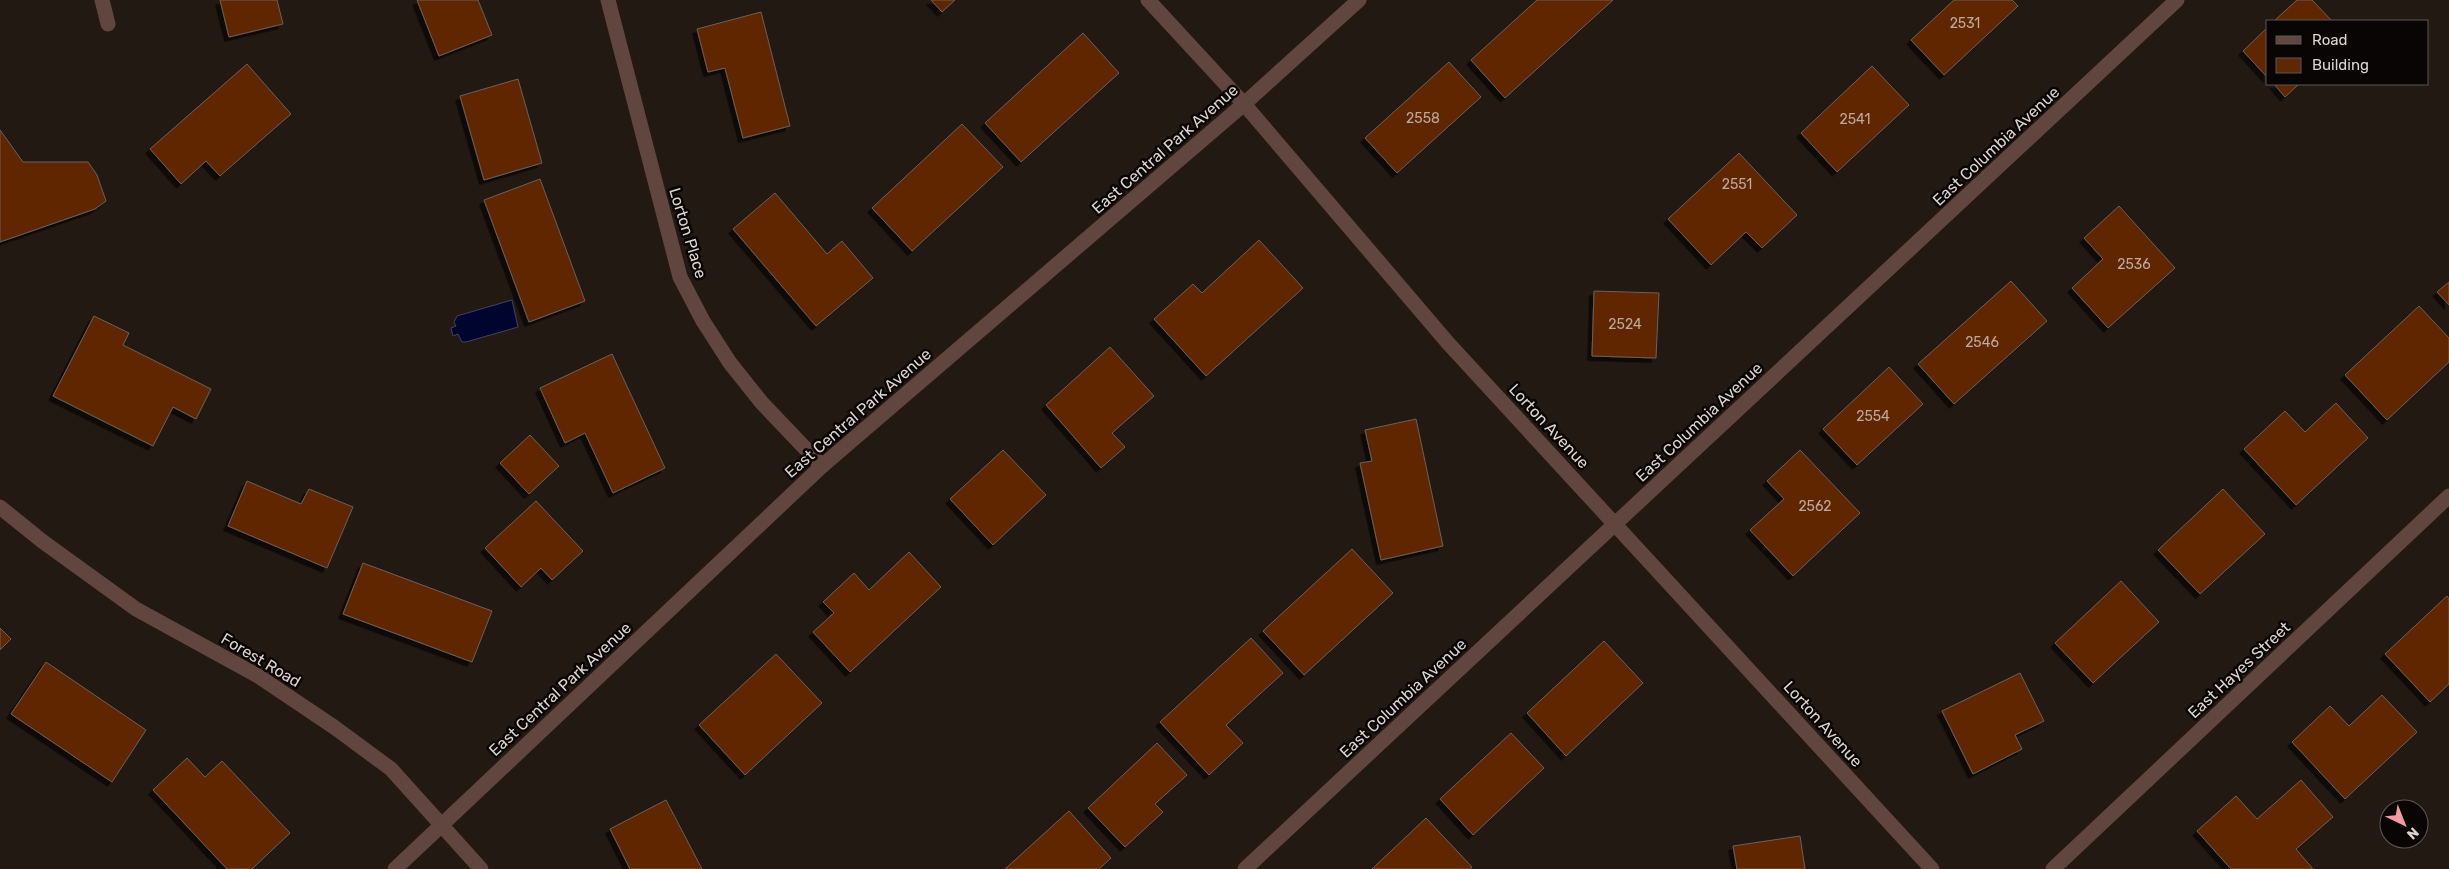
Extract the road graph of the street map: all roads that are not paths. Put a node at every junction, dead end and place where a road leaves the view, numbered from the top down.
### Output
1 (102, 0) edge
2 (608, 0) edge
3 (1148, 0) edge
4 (1359, 0) edge
5 (2178, 0) edge
6 (108, 24) dead end
7 (1244, 104) junction
8 (822, 466) junction
9 (2449, 496) edge
10 (0, 507) edge
11 (1616, 524) junction
12 (442, 824) junction
13 (395, 869) edge
14 (481, 869) edge
15 (1245, 869) edge
16 (1932, 869) edge
17 (2053, 869) edge

1 - 6 street
2 - 8 street, Lorton Place
3 - 7 street, Lorton Avenue
4 - 7 street, East Central Park Avenue
5 - 11 street, East Columbia Avenue
7 - 8 street, East Central Park Avenue
7 - 11 street, Lorton Avenue
8 - 12 street, East Central Park Avenue
9 - 17 street, East Hayes Street
10 - 12 street, Forest Road
11 - 15 street, East Columbia Avenue
11 - 16 street, Lorton Avenue
12 - 13 street, East Central Park Avenue
12 - 14 street, Forest Road

